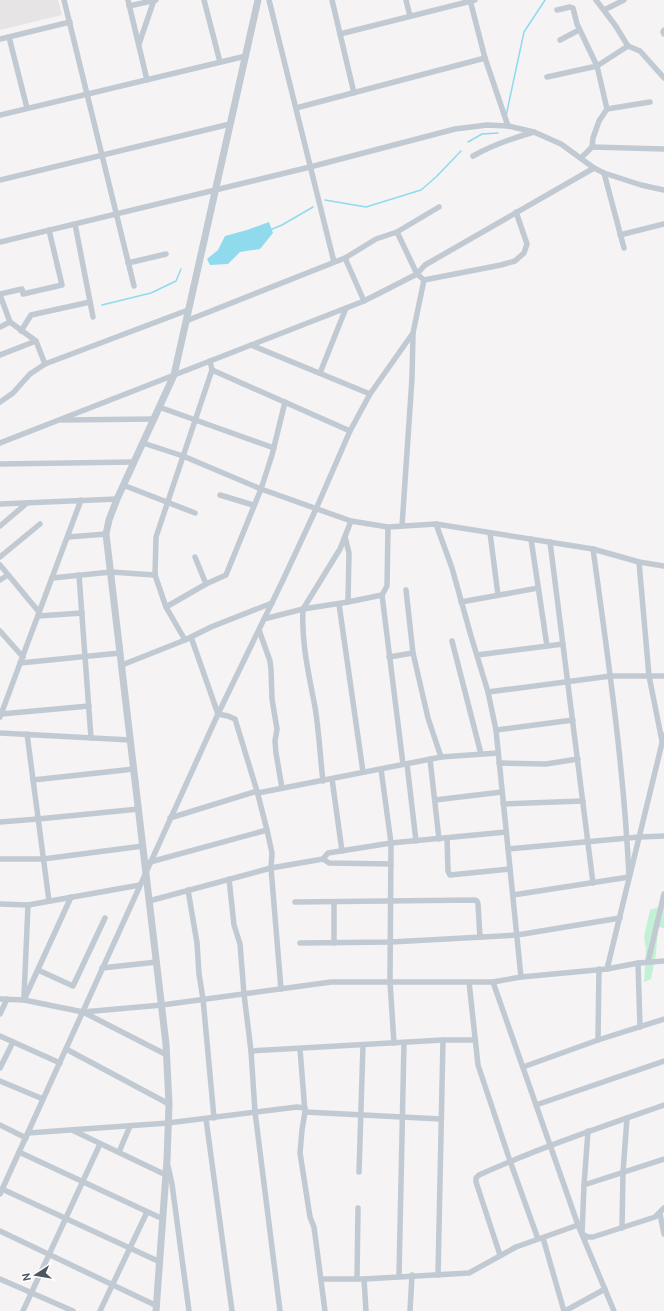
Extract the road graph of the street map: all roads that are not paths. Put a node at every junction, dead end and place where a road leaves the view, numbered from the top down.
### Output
1 (64, 0) edge
2 (155, 0) edge
3 (204, 0) edge
4 (258, 0) edge
5 (269, 0) edge
6 (332, 0) edge
7 (406, 0) edge
8 (472, 0) edge
9 (596, 0) edge
10 (624, 0) edge
11 (128, 3) edge
12 (557, 10) dead end
13 (604, 10) junction
14 (410, 16) junction
15 (70, 22) junction
16 (579, 30) junction
17 (664, 30) edge
18 (340, 34) junction
19 (664, 34) edge
20 (9, 37) junction
21 (0, 39) edge
22 (560, 40) dead end
23 (138, 45) junction
24 (628, 46) junction
25 (246, 56) junction
26 (485, 58) junction
27 (220, 62) junction
28 (596, 66) junction
29 (547, 77) dead end
30 (664, 78) edge
31 (147, 80) junction
32 (354, 93) junction
33 (87, 94) junction
34 (650, 102) dead end
35 (27, 108) junction
36 (296, 108) junction
37 (607, 109) junction
38 (0, 115) edge
39 (230, 124) junction
40 (508, 126) junction
41 (534, 132) junction
42 (592, 147) junction
43 (664, 149) edge
44 (102, 155) junction
45 (473, 156) dead end
46 (581, 158) junction
47 (310, 167) junction
48 (594, 168) junction
49 (604, 173) junction
50 (0, 180) edge
51 (215, 190) junction
52 (664, 190) edge
53 (439, 207) dead end
54 (516, 212) junction
55 (116, 214) junction
56 (75, 224) junction
57 (664, 224) edge
58 (50, 230) junction
59 (397, 232) junction
60 (620, 235) junction
61 (0, 242) edge
62 (624, 248) dead end
63 (166, 254) dead end
64 (345, 258) junction
65 (334, 262) junction
66 (128, 263) junction
67 (417, 274) junction
68 (424, 280) junction
69 (134, 286) dead end
70 (0, 295) edge
71 (364, 301) junction
72 (90, 302) junction
73 (346, 308) junction
74 (188, 310) junction
75 (93, 317) dead end
76 (186, 321) junction
77 (10, 322) junction
78 (0, 327) edge
79 (21, 331) junction
80 (413, 333) junction
81 (36, 341) junction
82 (251, 346) junction
83 (0, 355) edge
84 (210, 361) junction
85 (45, 364) junction
86 (212, 370) junction
87 (320, 374) junction
88 (174, 375) junction
89 (370, 394) junction
90 (0, 402) edge
91 (284, 402) junction
92 (159, 407) junction
93 (154, 419) junction
94 (58, 420) junction
95 (196, 420) junction
96 (350, 431) junction
97 (142, 443) junction
98 (0, 444) edge
99 (274, 448) junction
100 (183, 456) junction
101 (133, 462) junction
102 (0, 464) edge
103 (123, 485) junction
104 (261, 489) junction
105 (220, 495) dead end
106 (81, 500) junction
107 (117, 500) junction
108 (168, 502) junction
109 (27, 503) junction
110 (0, 504) edge
111 (253, 505) junction
112 (316, 509) junction
113 (195, 513) dead end
114 (351, 520) junction
115 (40, 524) dead end
116 (436, 524) junction
117 (0, 526) edge
118 (402, 526) junction
119 (388, 527) junction
120 (490, 532) junction
121 (106, 534) junction
122 (345, 536) junction
123 (68, 537) junction
124 (531, 539) junction
125 (550, 542) junction
126 (593, 549) junction
127 (194, 557) dead end
128 (0, 558) edge
129 (639, 562) junction
130 (0, 565) edge
131 (664, 566) edge
132 (111, 572) junction
133 (8, 575) junction
134 (79, 575) junction
135 (155, 575) junction
136 (52, 578) junction
137 (0, 580) edge
138 (206, 584) junction
139 (538, 588) junction
140 (406, 590) dead end
141 (382, 595) junction
142 (498, 595) junction
143 (348, 602) junction
144 (461, 602) junction
145 (272, 603) junction
146 (339, 604) junction
147 (166, 607) junction
148 (303, 609) junction
149 (82, 613) junction
150 (38, 614) junction
151 (264, 619) junction
152 (259, 630) junction
153 (0, 631) edge
154 (191, 637) junction
155 (185, 640) junction
156 (452, 641) dead end
157 (563, 644) junction
158 (547, 646) junction
159 (120, 653) junction
160 (413, 653) junction
161 (476, 655) junction
162 (85, 656) junction
163 (389, 657) junction
164 (21, 660) junction
165 (122, 665) junction
166 (611, 676) junction
167 (649, 676) junction
168 (664, 676) edge
169 (568, 681) junction
170 (488, 692) junction
171 (2, 704) edge
172 (89, 706) junction
173 (218, 714) junction
174 (1, 715) edge
175 (573, 720) junction
176 (496, 730) junction
177 (0, 733) edge
178 (27, 734) junction
179 (664, 735) edge
180 (91, 738) junction
181 (130, 740) junction
182 (662, 743) junction
183 (498, 753) junction
184 (480, 754) junction
185 (440, 757) junction
186 (430, 759) junction
187 (578, 759) junction
188 (499, 763) junction
189 (405, 764) junction
190 (134, 769) junction
191 (381, 769) junction
192 (363, 772) junction
193 (332, 779) junction
194 (32, 780) junction
195 (323, 781) junction
196 (282, 788) junction
197 (258, 792) junction
198 (502, 792) junction
199 (435, 800) junction
200 (583, 801) junction
201 (503, 804) junction
202 (138, 809) junction
203 (170, 818) junction
204 (38, 819) junction
205 (0, 822) edge
206 (267, 830) junction
207 (506, 832) junction
208 (664, 836) edge
209 (639, 837) junction
210 (447, 838) junction
211 (439, 839) junction
212 (628, 839) junction
213 (416, 841) junction
214 (588, 842) junction
215 (391, 843) junction
216 (143, 846) junction
217 (508, 849) junction
218 (342, 851) junction
219 (0, 859) edge
220 (43, 859) junction
221 (322, 859) junction
222 (150, 862) junction
223 (391, 864) junction
224 (271, 868) junction
225 (510, 869) junction
226 (146, 874) junction
227 (630, 877) junction
228 (229, 879) junction
229 (594, 883) junction
230 (140, 885) junction
231 (188, 890) junction
232 (664, 894) edge
233 (513, 895) junction
234 (71, 897) junction
235 (49, 901) junction
236 (149, 901) junction
237 (391, 901) junction
238 (295, 902) dead end
239 (334, 902) junction
240 (0, 904) edge
241 (28, 905) junction
242 (105, 918) dead end
243 (620, 918) junction
244 (517, 935) junction
245 (480, 937) junction
246 (391, 942) junction
247 (300, 943) dead end
248 (334, 943) junction
249 (664, 961) edge
250 (157, 962) junction
251 (648, 962) junction
252 (638, 963) junction
253 (102, 968) junction
254 (599, 969) junction
255 (607, 969) junction
256 (38, 970) junction
257 (521, 977) junction
258 (390, 982) junction
259 (469, 982) junction
260 (493, 982) junction
261 (281, 989) junction
262 (244, 994) junction
263 (0, 999) edge
264 (7, 999) junction
265 (203, 999) junction
266 (24, 1000) junction
267 (162, 1005) junction
268 (83, 1012) junction
269 (0, 1014) edge
270 (664, 1019) edge
271 (640, 1027) junction
272 (0, 1036) edge
273 (443, 1040) junction
274 (475, 1040) junction
275 (598, 1040) junction
276 (13, 1042) junction
277 (394, 1043) junction
278 (404, 1043) junction
279 (363, 1045) junction
280 (300, 1048) junction
281 (66, 1049) junction
282 (251, 1051) junction
283 (167, 1055) junction
284 (664, 1061) edge
285 (60, 1063) junction
286 (523, 1067) junction
287 (0, 1068) edge
288 (0, 1081) edge
289 (43, 1099) junction
290 (169, 1104) junction
291 (536, 1105) junction
292 (664, 1105) edge
293 (305, 1110) junction
294 (255, 1112) junction
295 (361, 1114) junction
296 (402, 1116) junction
297 (214, 1118) junction
298 (627, 1118) junction
299 (206, 1119) junction
300 (441, 1119) junction
301 (168, 1123) junction
302 (0, 1125) edge
303 (130, 1126) junction
304 (72, 1130) junction
305 (588, 1131) junction
306 (27, 1136) junction
307 (100, 1144) junction
308 (550, 1146) junction
309 (19, 1152) junction
310 (119, 1152) junction
311 (664, 1159) edge
312 (167, 1160) junction
313 (510, 1161) junction
314 (359, 1172) dead end
315 (623, 1172) junction
316 (166, 1175) junction
317 (83, 1182) junction
318 (584, 1185) junction
319 (1, 1192) edge
320 (358, 1208) dead end
321 (664, 1208) edge
322 (147, 1212) junction
323 (660, 1214) junction
324 (66, 1218) junction
325 (163, 1219) junction
326 (578, 1225) junction
327 (622, 1228) junction
328 (0, 1230) edge
329 (582, 1234) junction
330 (664, 1234) edge
331 (540, 1238) junction
332 (130, 1248) junction
333 (49, 1254) junction
334 (500, 1255) junction
335 (160, 1262) junction
336 (438, 1274) junction
337 (412, 1275) junction
338 (399, 1276) junction
339 (364, 1278) junction
340 (0, 1279) edge
341 (321, 1279) junction
342 (357, 1279) junction
343 (113, 1285) junction
344 (605, 1289) junction
345 (32, 1293) junction
346 (157, 1309) edge
347 (23, 1311) edge
348 (73, 1311) edge
349 (100, 1311) edge
350 (189, 1311) edge
351 (232, 1311) edge
352 (280, 1311) edge
353 (326, 1311) edge
354 (366, 1311) edge
355 (410, 1311) edge
356 (565, 1311) edge
357 (614, 1311) edge

1 - 15 street
2 - 11 street
2 - 23 street
3 - 27 street
4 - 25 street
5 - 36 street
6 - 18 street
7 - 14 street
8 - 14 street
8 - 26 street
9 - 13 street
10 - 13 street
11 - 23 street
12 - 16 street
13 - 24 street
14 - 18 street
15 - 20 street
15 - 33 street
16 - 22 street
16 - 28 street
17 - 19 street
18 - 32 street
20 - 21 street
20 - 35 street
23 - 31 street
24 - 28 street
24 - 30 street
25 - 27 street
25 - 39 street
26 - 32 street
26 - 40 street
27 - 31 street
28 - 29 street
28 - 37 street
31 - 33 street
32 - 36 street
33 - 35 street
33 - 44 street
34 - 37 street
35 - 38 street
36 - 47 street
37 - 42 street
39 - 44 street
39 - 51 street
40 - 41 street
40 - 47 street
41 - 45 street
41 - 46 street
42 - 43 street
42 - 46 street
44 - 50 street
44 - 55 street
46 - 48 street
47 - 51 street
47 - 65 street
48 - 49 street
48 - 54 street
49 - 52 street
49 - 60 street
51 - 55 street
51 - 74 street
53 - 59 street
54 - 67 street
54 - 68 street
55 - 56 street
55 - 66 street
56 - 58 street
56 - 72 street
57 - 60 street
58 - 61 street
58 - 70 street
59 - 64 street
59 - 67 street
60 - 62 street
63 - 66 street
64 - 65 street
64 - 71 street
65 - 76 street
66 - 69 street
67 - 68 street
67 - 71 street
68 - 80 street
70 - 77 street
71 - 73 street
72 - 75 street
72 - 79 street
73 - 82 street
73 - 87 street
74 - 76 street
74 - 85 street
76 - 88 street
77 - 78 street
77 - 79 street
79 - 81 street
80 - 89 street
80 - 118 street
81 - 83 street
81 - 85 street
82 - 84 street
82 - 87 street
84 - 86 street
84 - 88 street
85 - 90 street
86 - 91 street
86 - 95 street
87 - 89 street
88 - 92 street
88 - 94 street
89 - 96 street
91 - 96 street
91 - 99 street
92 - 93 street
92 - 95 street
93 - 94 street
93 - 97 street
94 - 98 street
95 - 99 street
95 - 100 street
96 - 112 street
97 - 100 street
97 - 101 street
99 - 104 street
100 - 104 street
100 - 108 street
101 - 102 street
101 - 103 street
103 - 107 street
103 - 108 street
104 - 111 street
104 - 112 street
105 - 111 street
106 - 107 street
106 - 109 street
106 - 123 street
107 - 121 street
108 - 113 street
108 - 135 street
109 - 110 street
109 - 117 street
111 - 138 street
112 - 114 street
112 - 145 street
114 - 119 street
114 - 122 street
115 - 128 street
116 - 118 street
116 - 120 street
116 - 144 street
118 - 119 street
119 - 141 street
120 - 124 street
120 - 142 street
121 - 123 street
121 - 132 street
122 - 143 street
122 - 148 street
123 - 136 street
124 - 125 street
124 - 139 street
125 - 126 street
125 - 157 street
126 - 129 street
126 - 166 street
127 - 138 street
129 - 131 street
129 - 167 street
130 - 133 street
132 - 134 street
132 - 135 street
132 - 159 street
133 - 137 street
133 - 150 street
134 - 136 street
134 - 149 street
135 - 147 street
136 - 150 street
138 - 147 street
139 - 142 street
139 - 158 street
140 - 160 street
141 - 143 street
141 - 163 street
142 - 144 street
143 - 146 street
144 - 161 street
145 - 151 street
145 - 154 street
146 - 148 street
146 - 192 street
147 - 155 street
148 - 151 street
148 - 195 street
149 - 150 street
149 - 162 street
150 - 164 street
151 - 152 street
152 - 173 street
152 - 196 street
153 - 164 street
154 - 155 street
154 - 173 street
155 - 165 street
156 - 184 street
157 - 158 street
157 - 169 street
158 - 161 street
159 - 162 street
159 - 165 street
160 - 163 street
160 - 185 street
161 - 170 street
162 - 164 street
162 - 172 street
163 - 189 street
164 - 171 street
165 - 181 street
166 - 167 street
166 - 169 street
166 - 212 street
167 - 168 street
167 - 182 street
169 - 170 street
169 - 175 street
170 - 176 street
171 - 174 street
172 - 174 street
172 - 180 street
173 - 197 street
173 - 203 street
175 - 176 street
175 - 187 street
176 - 183 street
177 - 178 street
178 - 180 street
178 - 194 street
179 - 182 street
180 - 181 street
181 - 190 street
182 - 209 street
183 - 184 street
183 - 188 street
184 - 185 street
185 - 186 street
186 - 189 street
186 - 199 street
187 - 188 street
187 - 200 street
188 - 198 street
189 - 191 street
189 - 213 street
190 - 194 street
190 - 202 street
191 - 192 street
191 - 215 street
192 - 193 street
193 - 195 street
193 - 218 street
194 - 204 street
195 - 196 street
196 - 197 street
197 - 203 street
197 - 206 street
198 - 199 street
198 - 201 street
199 - 211 street
200 - 201 street
200 - 214 street
201 - 207 street
202 - 204 street
202 - 216 street
203 - 222 street
204 - 205 street
204 - 220 street
206 - 222 street
206 - 224 street
207 - 210 street
207 - 217 street
208 - 209 street
209 - 212 street
209 - 227 street
210 - 211 street
210 - 225 street
211 - 213 street
212 - 214 street
212 - 227 street
213 - 215 street
214 - 217 street
214 - 229 street
215 - 218 street
215 - 223 street
216 - 220 street
216 - 226 street
217 - 225 street
218 - 221 street
219 - 220 street
220 - 235 street
221 - 223 street
221 - 224 street
222 - 226 street
223 - 237 street
224 - 228 street
224 - 261 street
225 - 233 street
226 - 230 street
226 - 236 street
227 - 229 street
227 - 243 street
228 - 231 street
228 - 262 street
229 - 233 street
230 - 234 street
230 - 253 street
231 - 236 street
231 - 265 street
232 - 251 street
233 - 244 street
234 - 235 street
234 - 256 street
235 - 241 street
236 - 250 street
237 - 239 street
237 - 245 street
237 - 246 street
238 - 239 street
239 - 248 street
240 - 241 street
241 - 266 street
242 - 256 street
243 - 244 street
243 - 255 street
244 - 245 street
244 - 257 street
245 - 246 street
246 - 248 street
246 - 258 street
247 - 248 street
249 - 251 street
250 - 253 street
250 - 267 street
251 - 252 street
252 - 255 street
252 - 271 street
253 - 268 street
254 - 255 street
254 - 257 street
254 - 275 street
256 - 266 street
257 - 260 street
258 - 259 street
258 - 261 street
258 - 277 street
259 - 260 street
259 - 274 street
260 - 286 street
261 - 262 street
262 - 265 street
262 - 282 street
263 - 264 street
264 - 266 street
264 - 269 street
265 - 267 street
265 - 297 street
266 - 268 street
267 - 268 street
267 - 283 street
268 - 281 street
268 - 283 street
270 - 271 street
271 - 275 street
272 - 276 street
273 - 274 street
273 - 278 street
273 - 300 street
274 - 313 street
275 - 286 street
276 - 285 street
276 - 287 street
277 - 278 street
277 - 279 street
278 - 296 street
279 - 280 street
279 - 295 street
280 - 282 street
280 - 293 street
281 - 285 street
281 - 290 street
282 - 294 street
283 - 290 street
284 - 291 street
285 - 289 street
286 - 291 street
288 - 289 street
289 - 306 street
290 - 301 street
291 - 308 street
292 - 298 street
293 - 294 street
293 - 295 street
293 - 341 street
294 - 297 street
294 - 352 street
295 - 296 street
295 - 314 street
296 - 300 street
296 - 338 street
297 - 299 street
298 - 305 street
298 - 315 street
299 - 301 street
299 - 351 street
300 - 336 street
301 - 303 street
301 - 312 street
302 - 306 street
303 - 304 street
303 - 310 street
304 - 306 street
304 - 307 street
305 - 308 street
305 - 318 street
306 - 309 street
307 - 310 street
307 - 317 street
308 - 313 street
308 - 326 street
309 - 317 street
309 - 319 street
310 - 316 street
311 - 315 street
312 - 316 street
312 - 350 street
313 - 331 street
313 - 334 street
315 - 318 street
315 - 327 street
316 - 325 street
317 - 322 street
317 - 324 street
318 - 329 street
319 - 324 street
320 - 342 street
321 - 323 street
322 - 325 street
322 - 332 street
323 - 327 street
323 - 330 street
324 - 332 street
324 - 333 street
325 - 335 street
326 - 329 street
326 - 331 street
327 - 329 street
328 - 333 street
329 - 344 street
331 - 334 street
331 - 356 street
332 - 335 street
332 - 343 street
333 - 343 street
333 - 345 street
334 - 336 street
335 - 346 street
336 - 337 street
337 - 338 street
337 - 355 street
338 - 339 street
339 - 342 street
339 - 354 street
340 - 345 street
341 - 342 street
341 - 353 street
343 - 346 street
343 - 349 street
344 - 356 street
344 - 357 street
345 - 347 street
345 - 348 street

